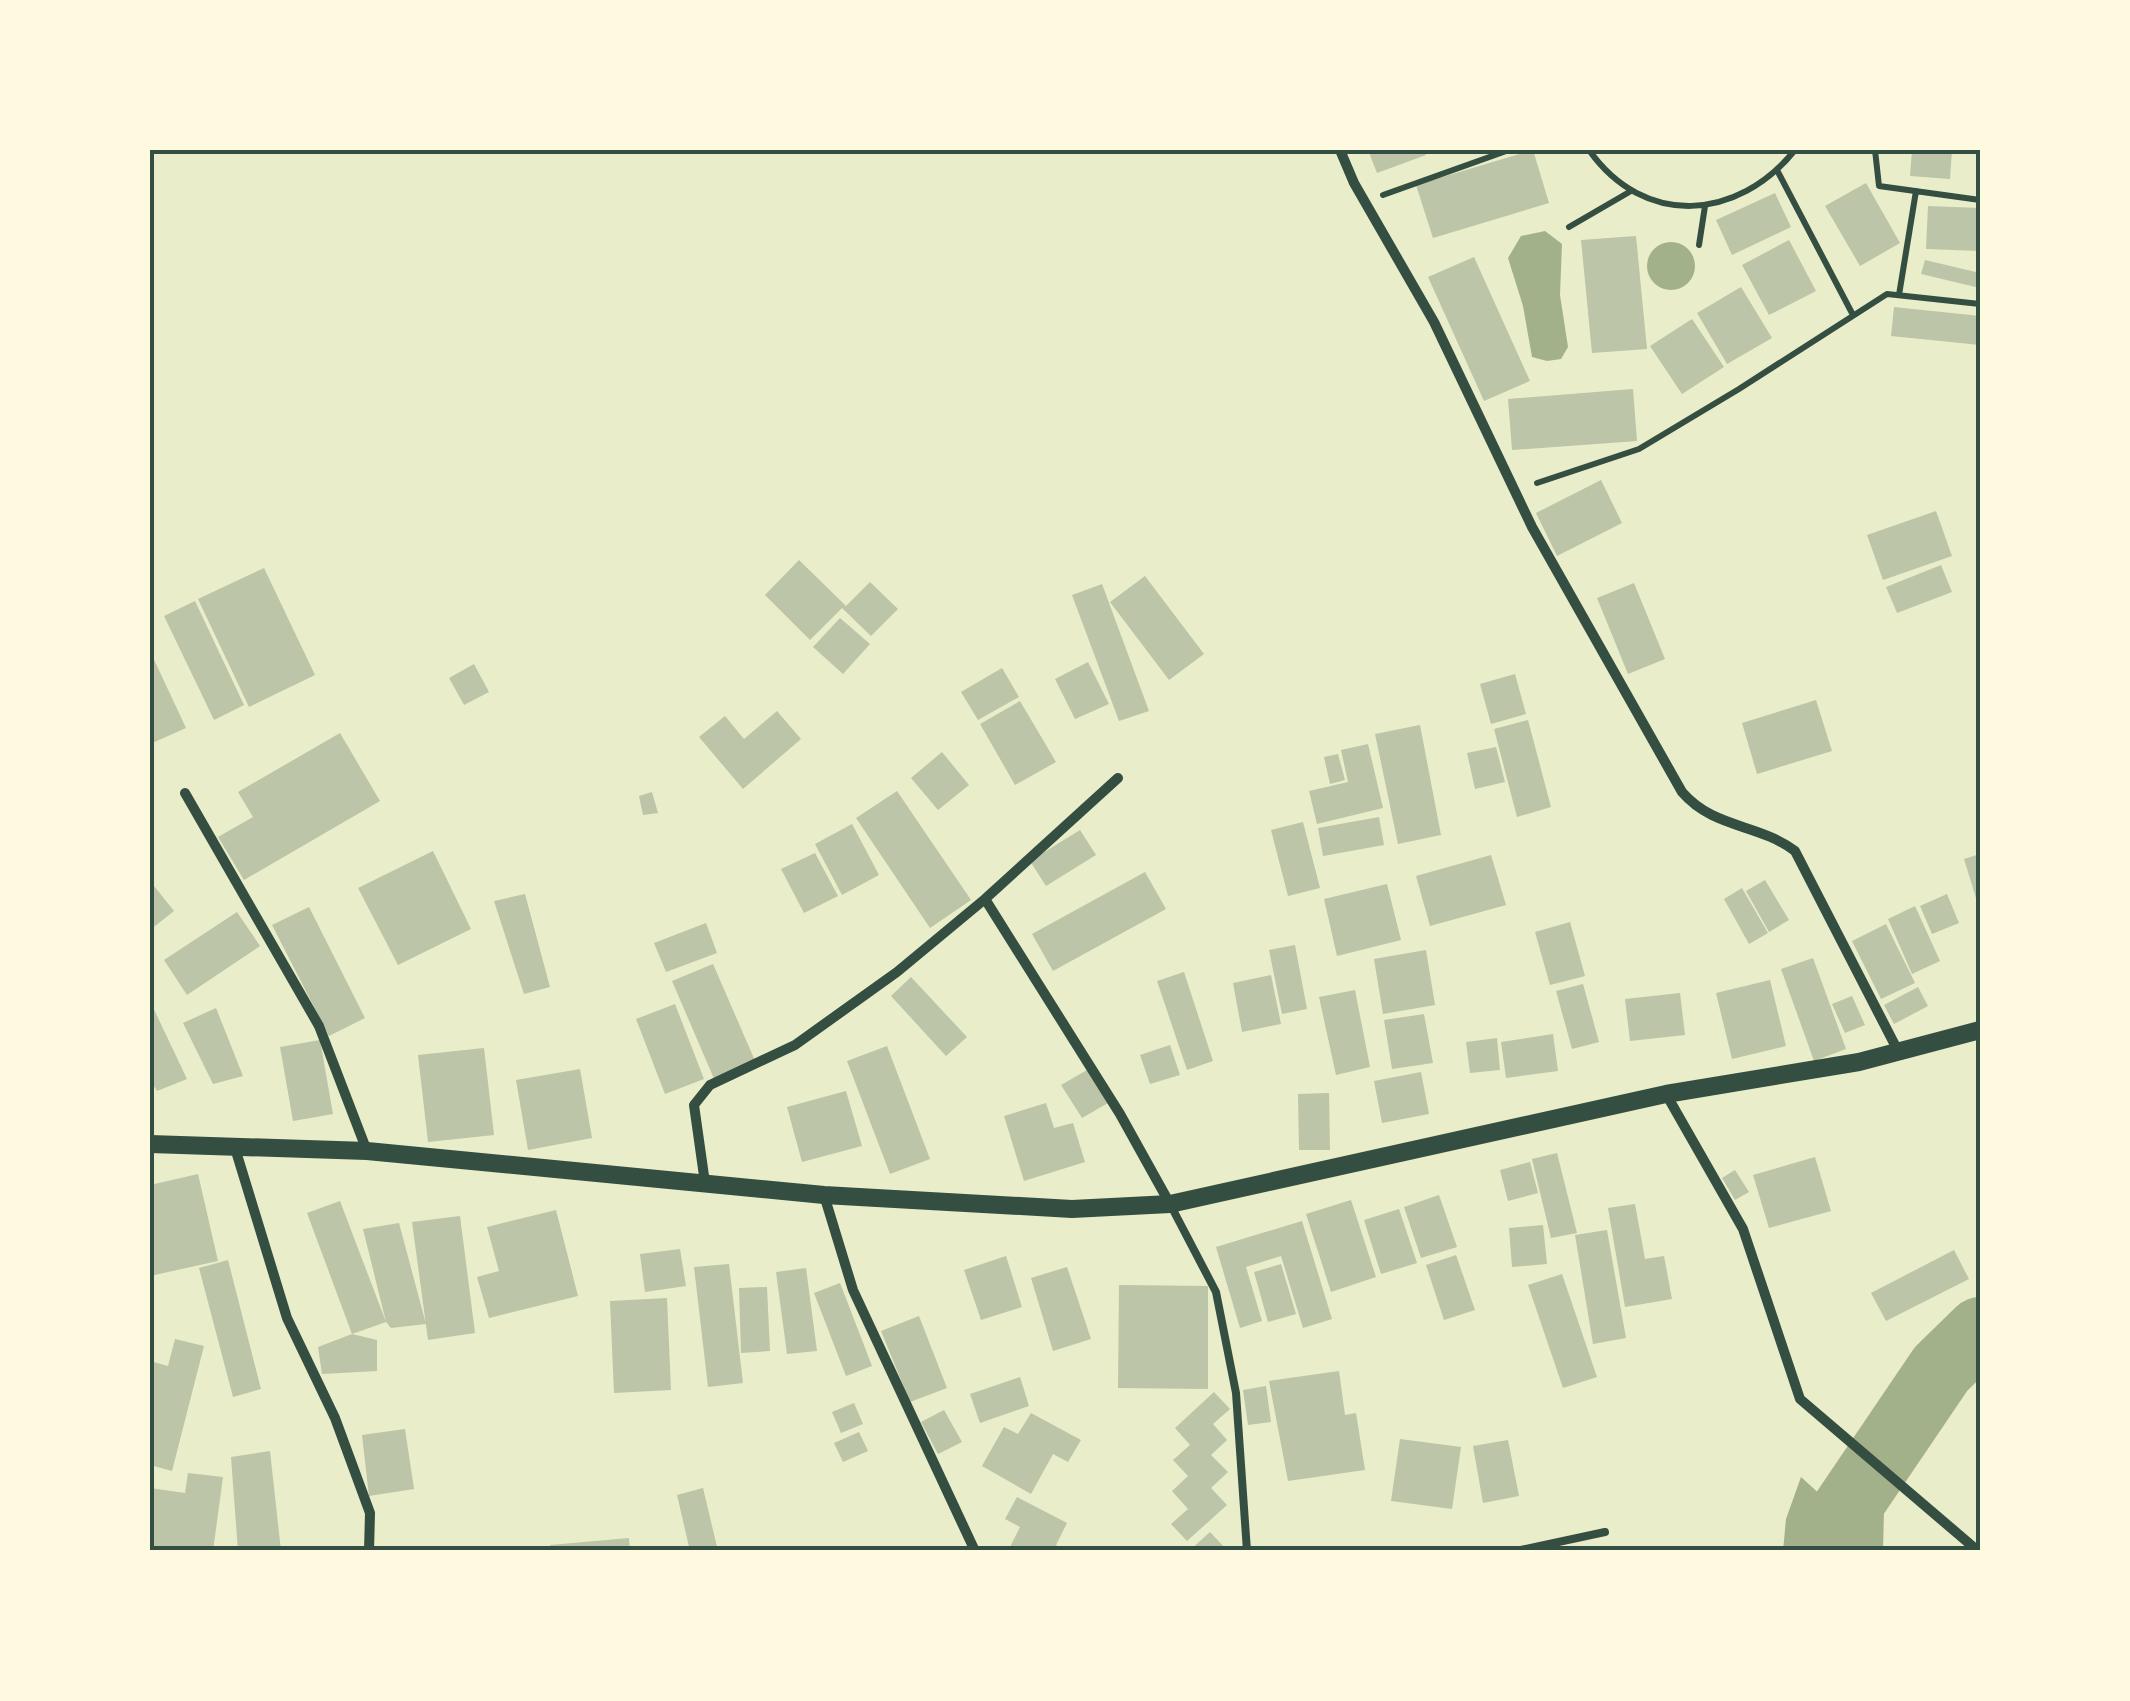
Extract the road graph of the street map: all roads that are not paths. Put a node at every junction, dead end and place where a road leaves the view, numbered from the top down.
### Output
1 (1340, 150) edge
2 (1118, 778) dead end
3 (185, 794) dead end
4 (986, 899) junction
5 (1980, 1030) edge
6 (1898, 1051) junction
7 (1666, 1094) junction
8 (150, 1144) edge
9 (235, 1148) junction
10 (367, 1152) junction
11 (705, 1184) junction
12 (824, 1196) junction
13 (1170, 1204) junction
14 (1605, 1532) dead end
15 (369, 1551) edge
16 (974, 1551) edge
17 (1247, 1551) edge
18 (1516, 1551) edge
19 (1978, 1551) edge

1 - 6 street
2 - 4 street
3 - 10 street
4 - 11 street
4 - 13 street
5 - 6 street
6 - 7 street
7 - 13 street
7 - 19 street
8 - 9 street
9 - 10 street
9 - 15 street
10 - 11 street
11 - 12 street
12 - 13 street
12 - 16 street
13 - 17 lane
14 - 18 lane

